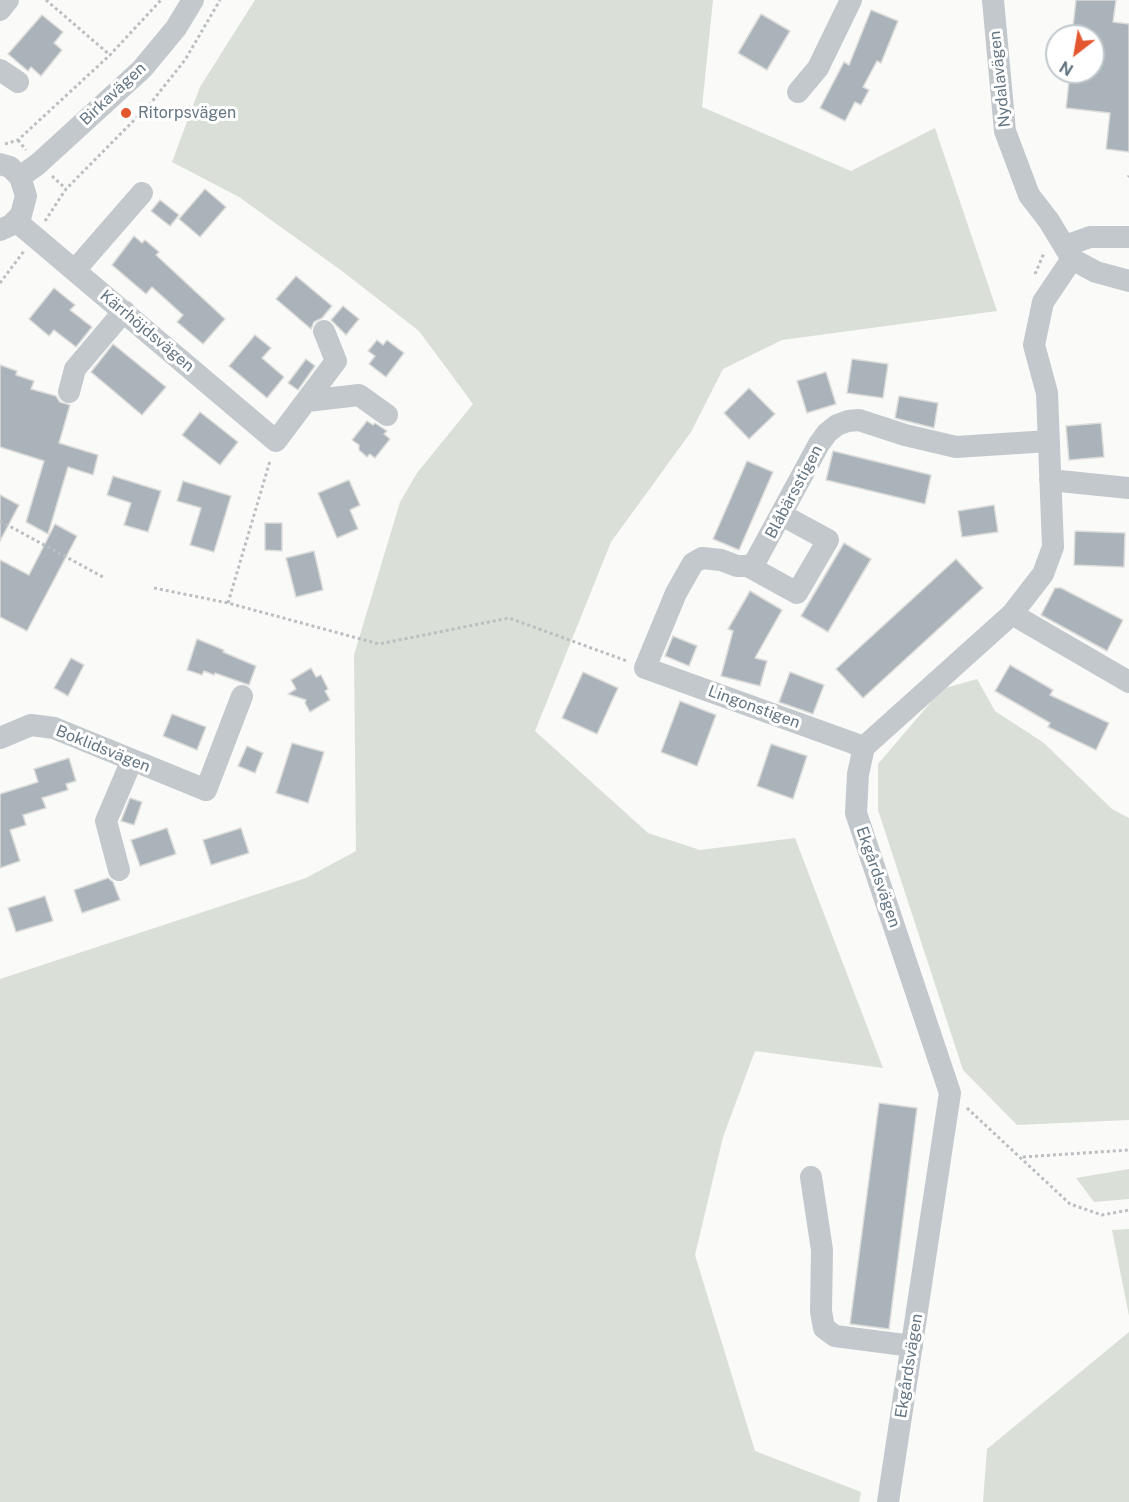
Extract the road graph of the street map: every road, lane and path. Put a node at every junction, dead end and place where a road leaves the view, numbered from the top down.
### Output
1 (8, 0) edge
2 (46, 0) edge
3 (161, 0) edge
4 (193, 0) edge
5 (220, 0) edge
6 (851, 0) edge
7 (993, 0) edge
8 (0, 10) edge
9 (110, 55) junction
10 (798, 92) dead end
11 (0, 144) edge
12 (0, 164) edge
13 (20, 177) junction
14 (142, 193) dead end
15 (8, 226) edge
16 (36, 236) junction
17 (1129, 237) edge
18 (1069, 252) junction
19 (75, 270) junction
20 (1129, 280) edge
21 (0, 283) edge
22 (124, 311) junction
23 (324, 331) dead end
24 (69, 392) dead end
25 (307, 401) junction
26 (387, 415) dead end
27 (276, 441) junction
28 (1049, 441) junction
29 (1050, 480) junction
30 (1129, 488) edge
31 (782, 515) junction
32 (0, 521) edge
33 (748, 566) junction
34 (103, 577) dead end
35 (154, 588) dead end
36 (228, 603) junction
37 (1012, 614) junction
38 (645, 668) junction
39 (1129, 682) edge
40 (242, 696) dead end
41 (0, 738) edge
42 (864, 747) junction
43 (132, 760) junction
44 (119, 870) dead end
45 (951, 1093) junction
46 (1129, 1150) edge
47 (1022, 1157) junction
48 (811, 1177) dead end
49 (1129, 1210) edge
50 (912, 1346) junction
51 (888, 1502) edge

1 - 8 street
2 - 9 path
3 - 9 path
4 - 13 street, Birkavägen
5 - 16 path
6 - 10 street
7 - 18 street, Nydalavägen
9 - 11 path
12 - 13 street
13 - 15 street
14 - 19 street
15 - 16 street, Kärrhöjdsvägen
16 - 19 street, Kärrhöjdsvägen
16 - 21 path
17 - 18 street
18 - 20 street, Nydalavägen
18 - 28 street
19 - 22 street, Kärrhöjdsvägen
22 - 24 street
22 - 27 street, Kärrhöjdsvägen
23 - 25 street
25 - 26 street
25 - 27 street
27 - 36 path
28 - 29 street
28 - 31 street, Blåbärsstigen
29 - 30 street
29 - 37 street
31 - 33 street, Blåbärsstigen
31 - 33 street
32 - 34 path
33 - 38 street
35 - 36 path
36 - 38 path
37 - 39 street
37 - 42 street
38 - 42 street, Lingonstigen
40 - 43 street, Boklidsvägen
41 - 43 street, Boklidsvägen
42 - 45 street, Ekgårdsvägen
43 - 44 street
45 - 47 path
45 - 50 street, Ekgårdsvägen
46 - 47 path
47 - 49 path
48 - 50 street
50 - 51 street, Ekgårdsvägen

